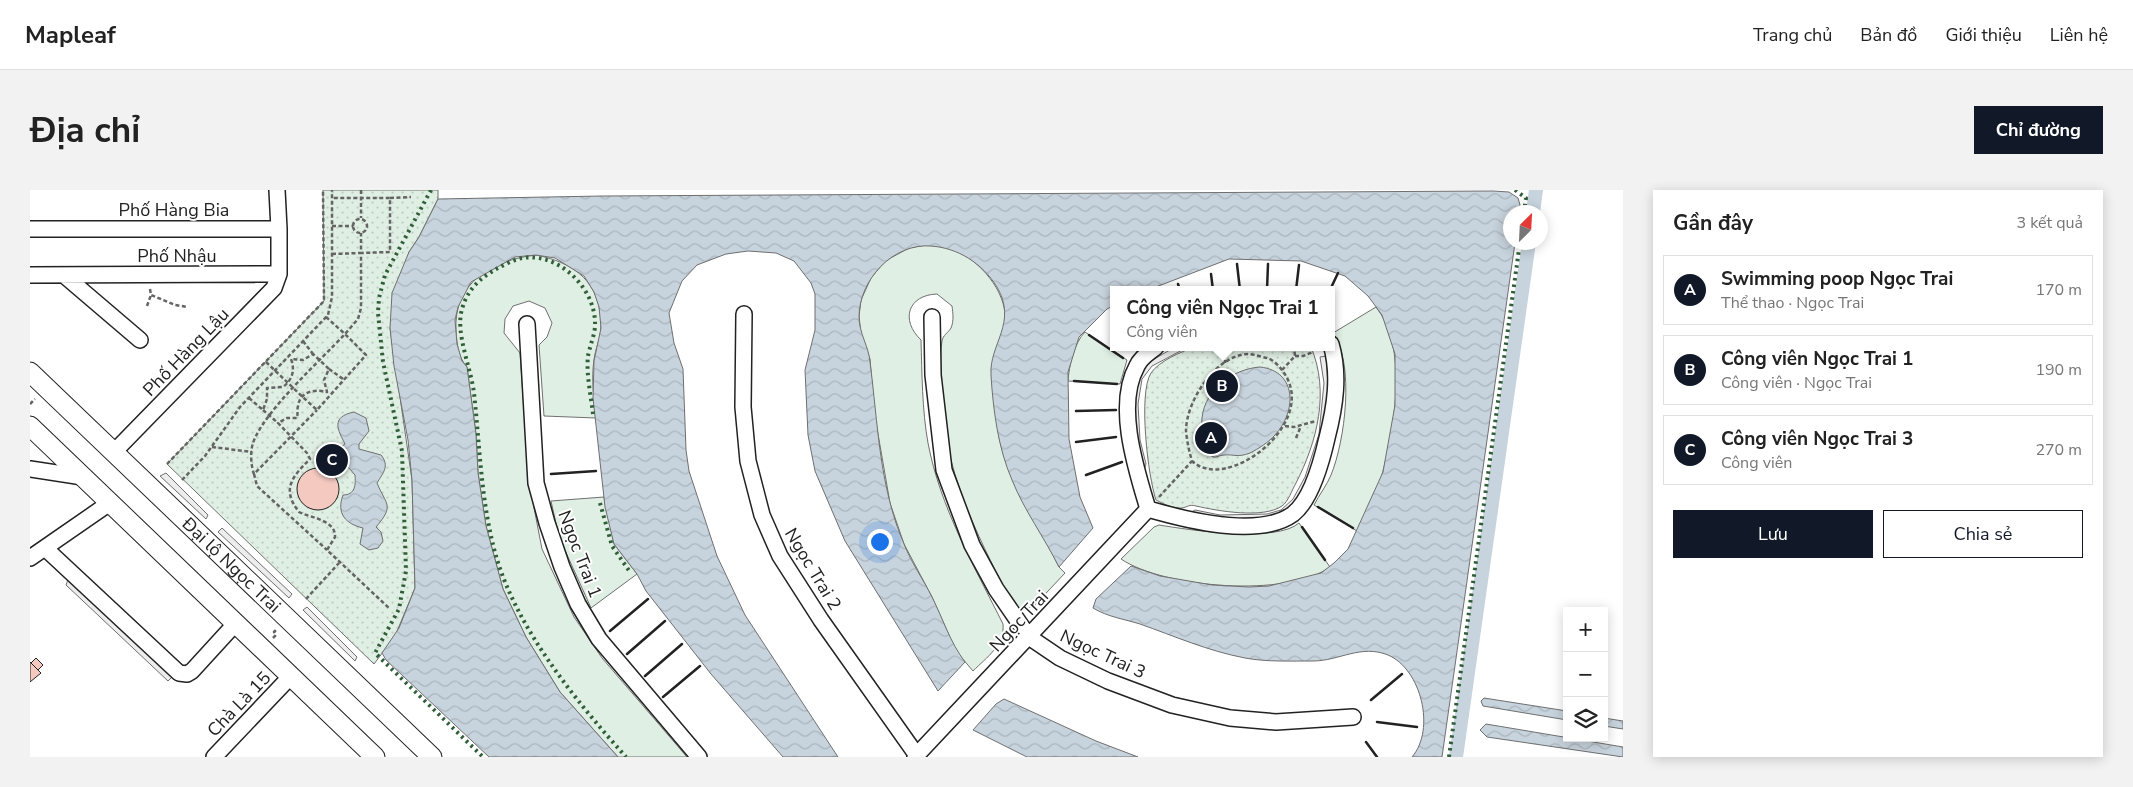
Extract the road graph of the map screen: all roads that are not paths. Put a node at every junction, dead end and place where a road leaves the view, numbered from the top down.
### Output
1 (278, 190) edge
2 (279, 228) junction
3 (30, 229) edge
4 (279, 274) junction
5 (30, 275) edge
6 (65, 276) junction
7 (744, 314) dead end
8 (932, 316) dead end
9 (527, 324) dead end
10 (140, 340) dead end
11 (1151, 351) edge
12 (1333, 351) edge
13 (30, 372) edge
14 (30, 426) edge
15 (114, 452) junction
16 (30, 469) edge
17 (83, 477) junction
18 (111, 502) junction
19 (1152, 504) junction
20 (46, 549) junction
21 (30, 558) edge
22 (235, 624) junction
23 (1029, 637) junction
24 (290, 677) junction
25 (1353, 717) dead end
26 (214, 757) edge
27 (376, 757) edge
28 (432, 757) edge
29 (699, 757) edge
30 (916, 757) edge

1 - 2 street
2 - 3 street, Phố Hàng Bia
2 - 4 street
4 - 6 street, Phố Nhậu
4 - 15 street, Phố Hàng Lậu
5 - 6 street, Phố Nhậu
6 - 10 street
7 - 30 street, Ngọc Trai 2
8 - 23 street, Ngọc Trai 3
9 - 29 street, Ngọc Trai 1
11 - 19 street
12 - 19 street
13 - 15 main road, Đại lộ Ngọc Trai
14 - 17 main road
15 - 28 main road, Đại lộ Ngọc Trai
16 - 17 street
17 - 18 main road
18 - 20 street
18 - 22 main road
19 - 23 street, Ngọc Trai
20 - 21 street
20 - 22 street
22 - 24 main road
23 - 25 street, Ngọc Trai 3
23 - 30 street, Ngọc Trai
24 - 26 street, Chà Là 15
24 - 27 main road

